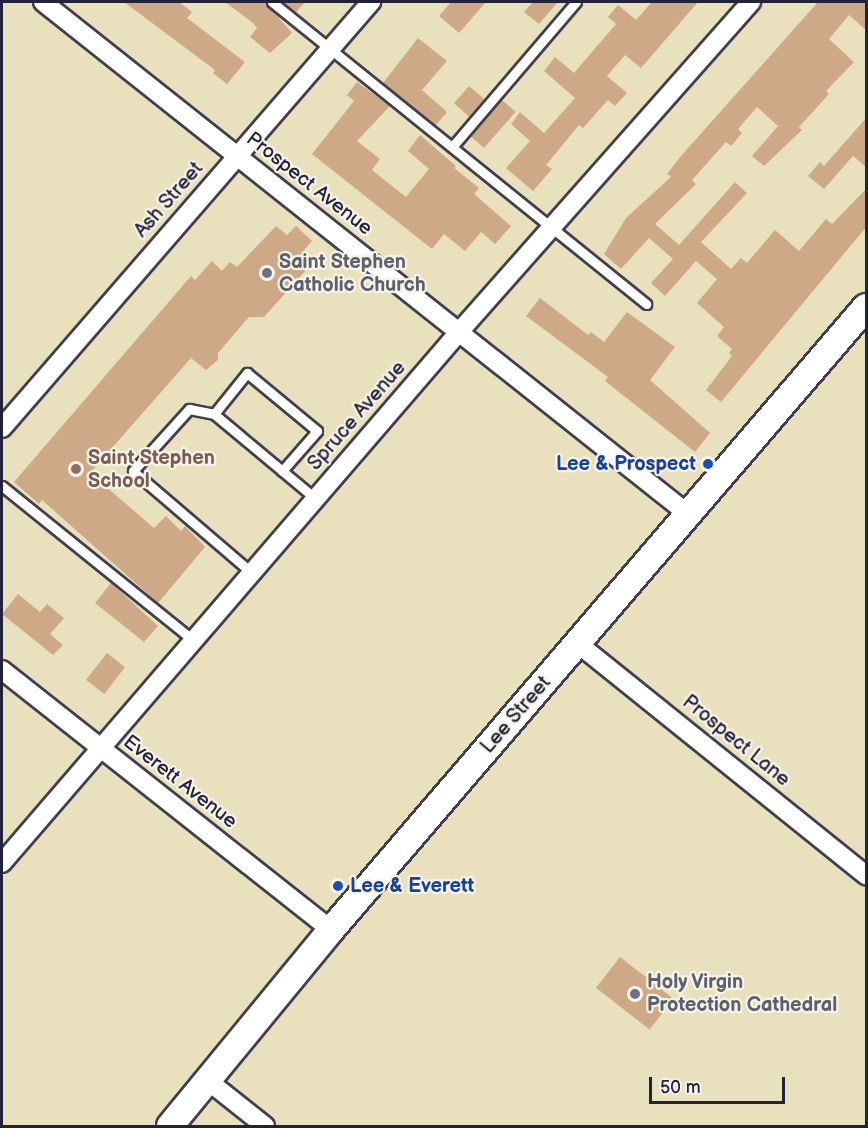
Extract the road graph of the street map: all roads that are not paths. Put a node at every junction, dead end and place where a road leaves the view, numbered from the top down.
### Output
1 (43, 2) edge
2 (272, 2) edge
3 (372, 2) edge
4 (576, 2) edge
5 (751, 2) edge
6 (330, 49) junction
7 (452, 147) junction
8 (237, 156) junction
9 (553, 228) junction
10 (646, 304) dead end
11 (867, 307) edge
12 (459, 332) junction
13 (214, 414) junction
14 (2, 428) edge
15 (282, 471) junction
16 (2, 486) edge
17 (316, 499) junction
18 (688, 514) junction
19 (252, 573) junction
20 (194, 641) junction
21 (577, 643) junction
22 (2, 669) edge
23 (102, 749) junction
24 (2, 863) edge
25 (867, 875) edge
26 (331, 930) junction
27 (207, 1080) junction
28 (170, 1126) edge
29 (266, 1126) edge

1 - 8 street, Prospect Avenue
2 - 6 lane
3 - 6 street, Ash Street
4 - 7 lane
5 - 9 street, Spruce Avenue
6 - 7 lane
6 - 8 street, Ash Street
7 - 9 lane
8 - 12 street, Prospect Avenue
8 - 14 street, Ash Street
9 - 10 lane
9 - 12 street, Spruce Avenue
11 - 18 main road, Lee Street
12 - 17 street, Spruce Avenue
12 - 18 street, Prospect Avenue
13 - 15 lane
13 - 15 lane
13 - 19 lane
15 - 17 lane
16 - 20 lane
17 - 19 street, Spruce Avenue
18 - 21 main road, Lee Street
19 - 20 street, Spruce Avenue
20 - 23 street, Spruce Avenue
21 - 25 street, Prospect Lane
21 - 26 main road, Lee Street
22 - 23 street, Everett Avenue
23 - 24 street, Spruce Avenue
23 - 26 street, Everett Avenue
26 - 27 main road, Lee Street
27 - 28 main road, Lee Street
27 - 29 street

